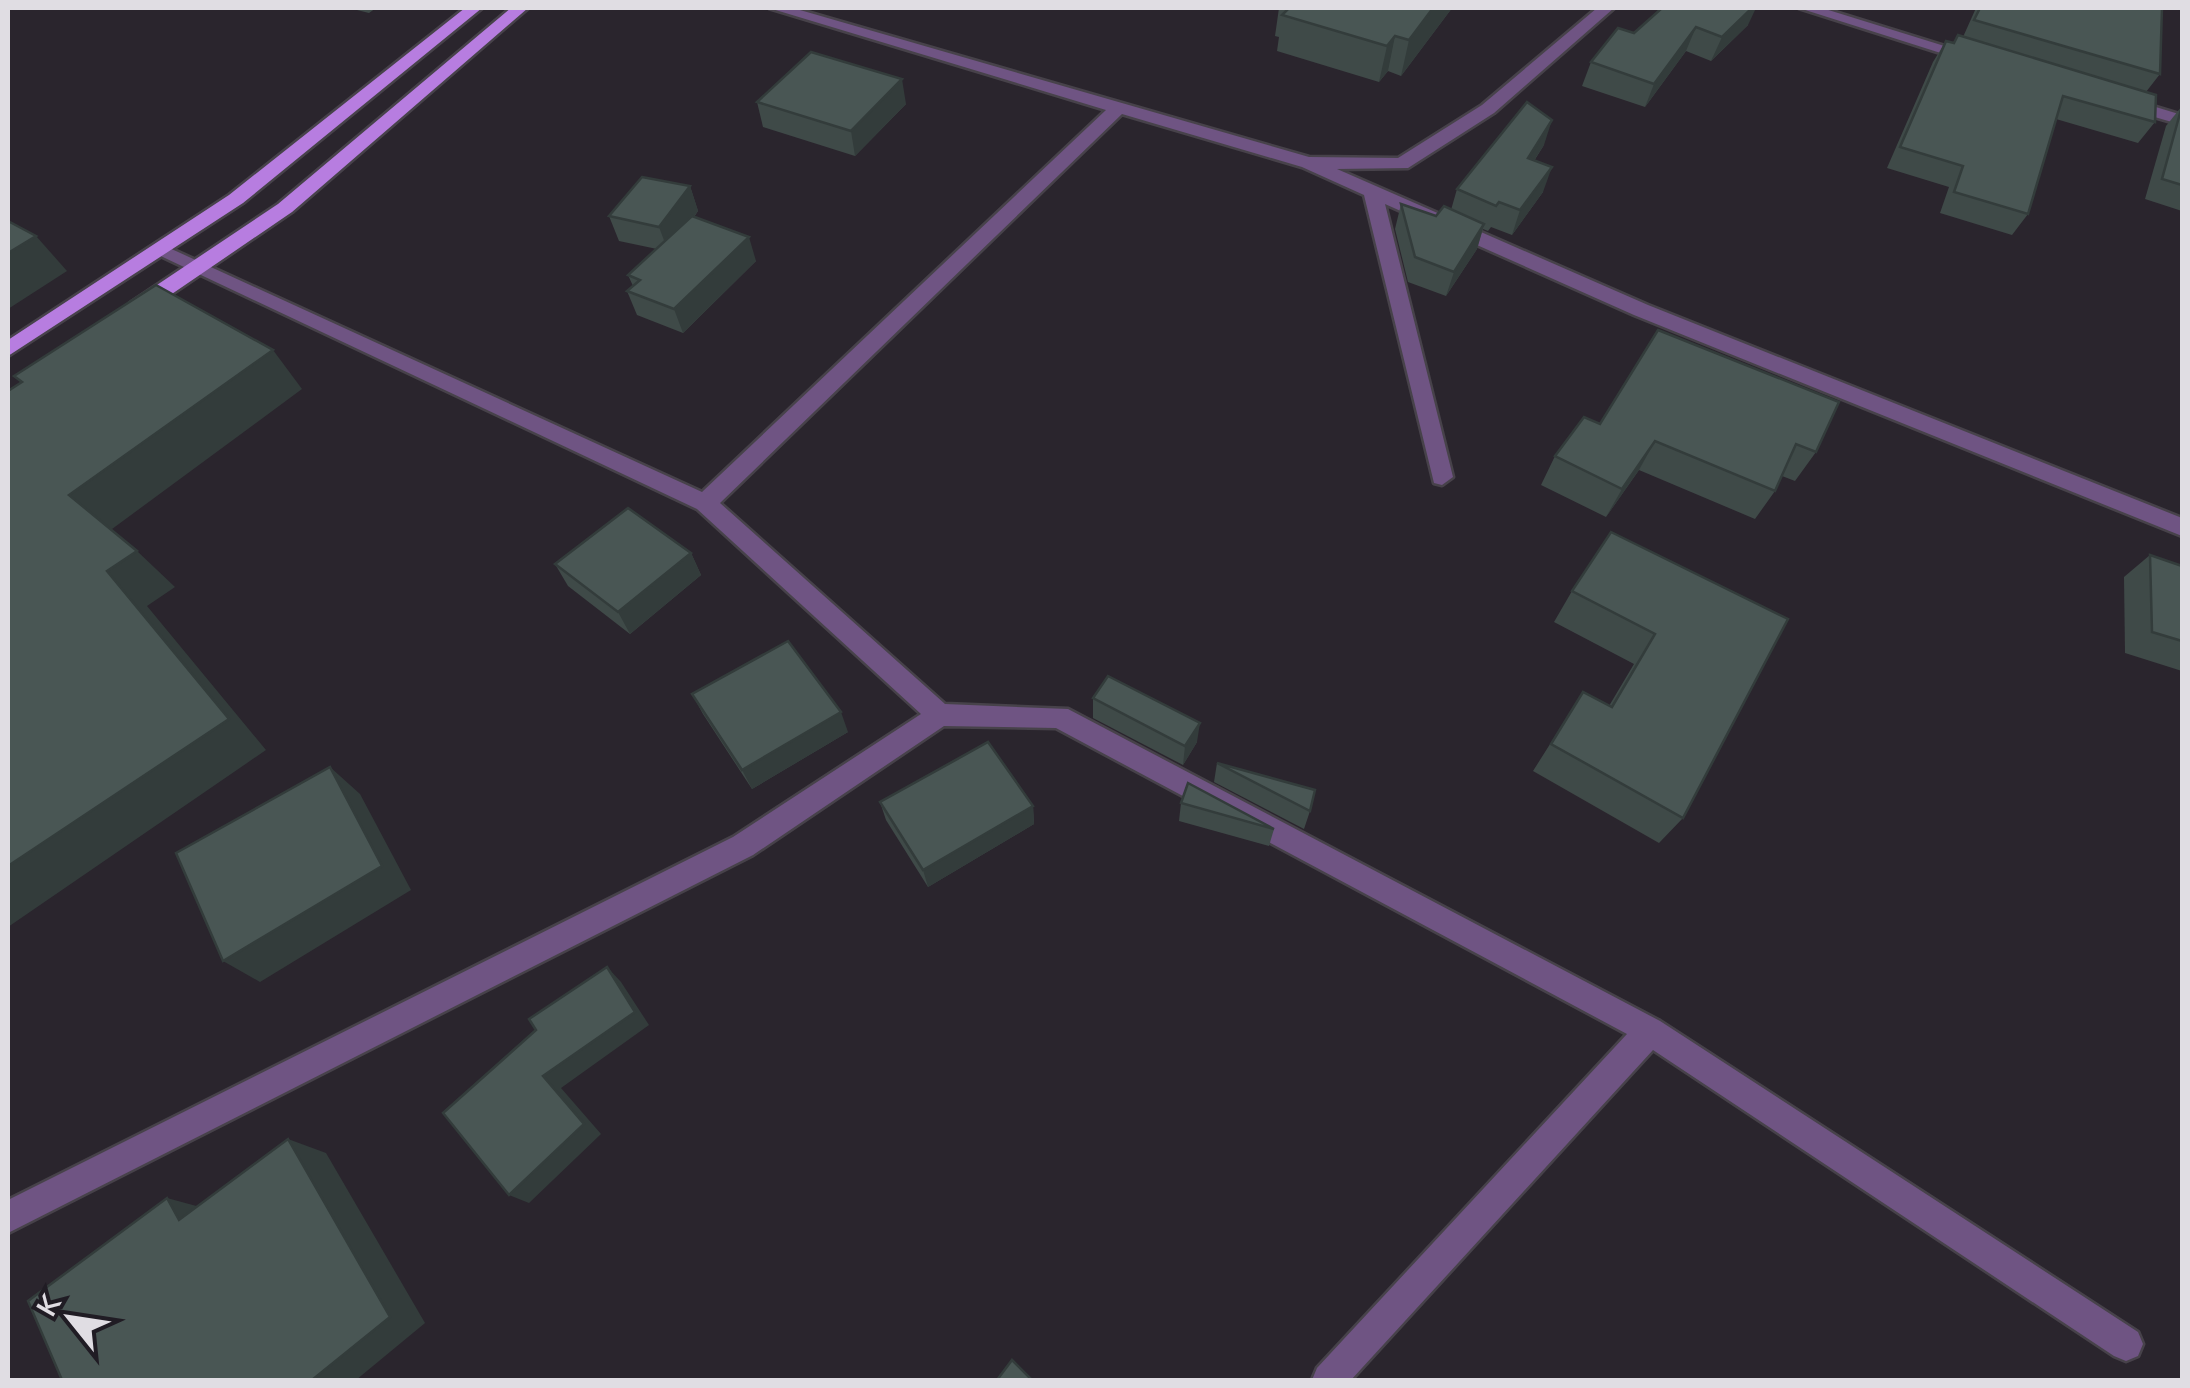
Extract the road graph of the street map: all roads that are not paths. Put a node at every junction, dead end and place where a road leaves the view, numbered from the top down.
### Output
1 (474, 8) edge
2 (520, 8) edge
3 (777, 8) edge
4 (1606, 8) edge
5 (1807, 8) edge
6 (1995, 64) edge
7 (2108, 98) edge
8 (1116, 110) junction
9 (2182, 120) edge
10 (1308, 164) junction
11 (1373, 192) junction
12 (158, 250) junction
13 (200, 267) junction
14 (120, 320) edge
15 (8, 349) edge
16 (1442, 477) dead end
17 (705, 503) junction
18 (2182, 527) edge
19 (940, 714) junction
20 (1650, 1032) junction
21 (8, 1217) edge
22 (2126, 1344) dead end
23 (1329, 1380) edge

1 - 12 main road
2 - 13 main road
3 - 8 street
4 - 10 street
5 - 6 street
7 - 9 street
8 - 10 street
8 - 17 street
10 - 11 street
11 - 16 street
11 - 18 street
12 - 13 street
12 - 15 main road
13 - 14 main road
13 - 17 street
17 - 19 street
19 - 20 street
19 - 21 street
20 - 22 street
20 - 23 street

